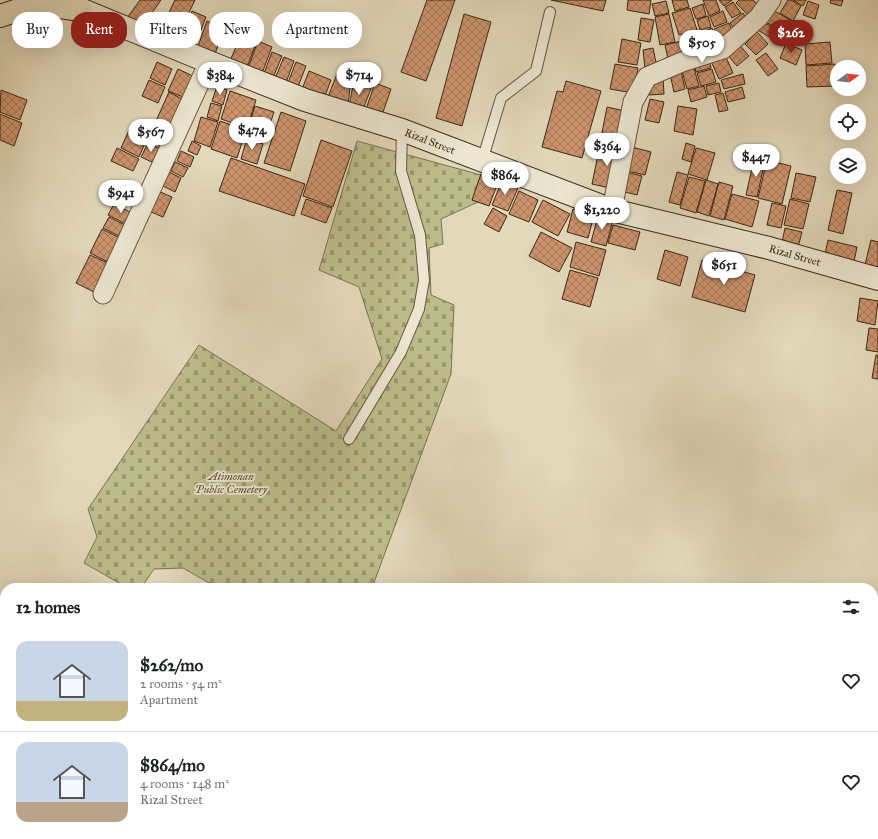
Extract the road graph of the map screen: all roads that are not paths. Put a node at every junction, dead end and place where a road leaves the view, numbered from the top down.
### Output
1 (58, 0) edge
2 (771, 0) edge
3 (80, 10) junction
4 (550, 12) dead end
5 (0, 16) edge
6 (209, 62) junction
7 (402, 130) junction
8 (482, 161) junction
9 (612, 210) junction
10 (878, 279) edge
11 (103, 294) dead end
12 (349, 439) dead end

1 - 3 main road, Rizal Street
2 - 9 street
3 - 5 highway
3 - 6 main road, Rizal Street
4 - 8 lane
6 - 7 main road, Rizal Street
6 - 11 street
7 - 8 main road, Rizal Street
7 - 12 lane
8 - 9 main road, Rizal Street
9 - 10 main road, Rizal Street

